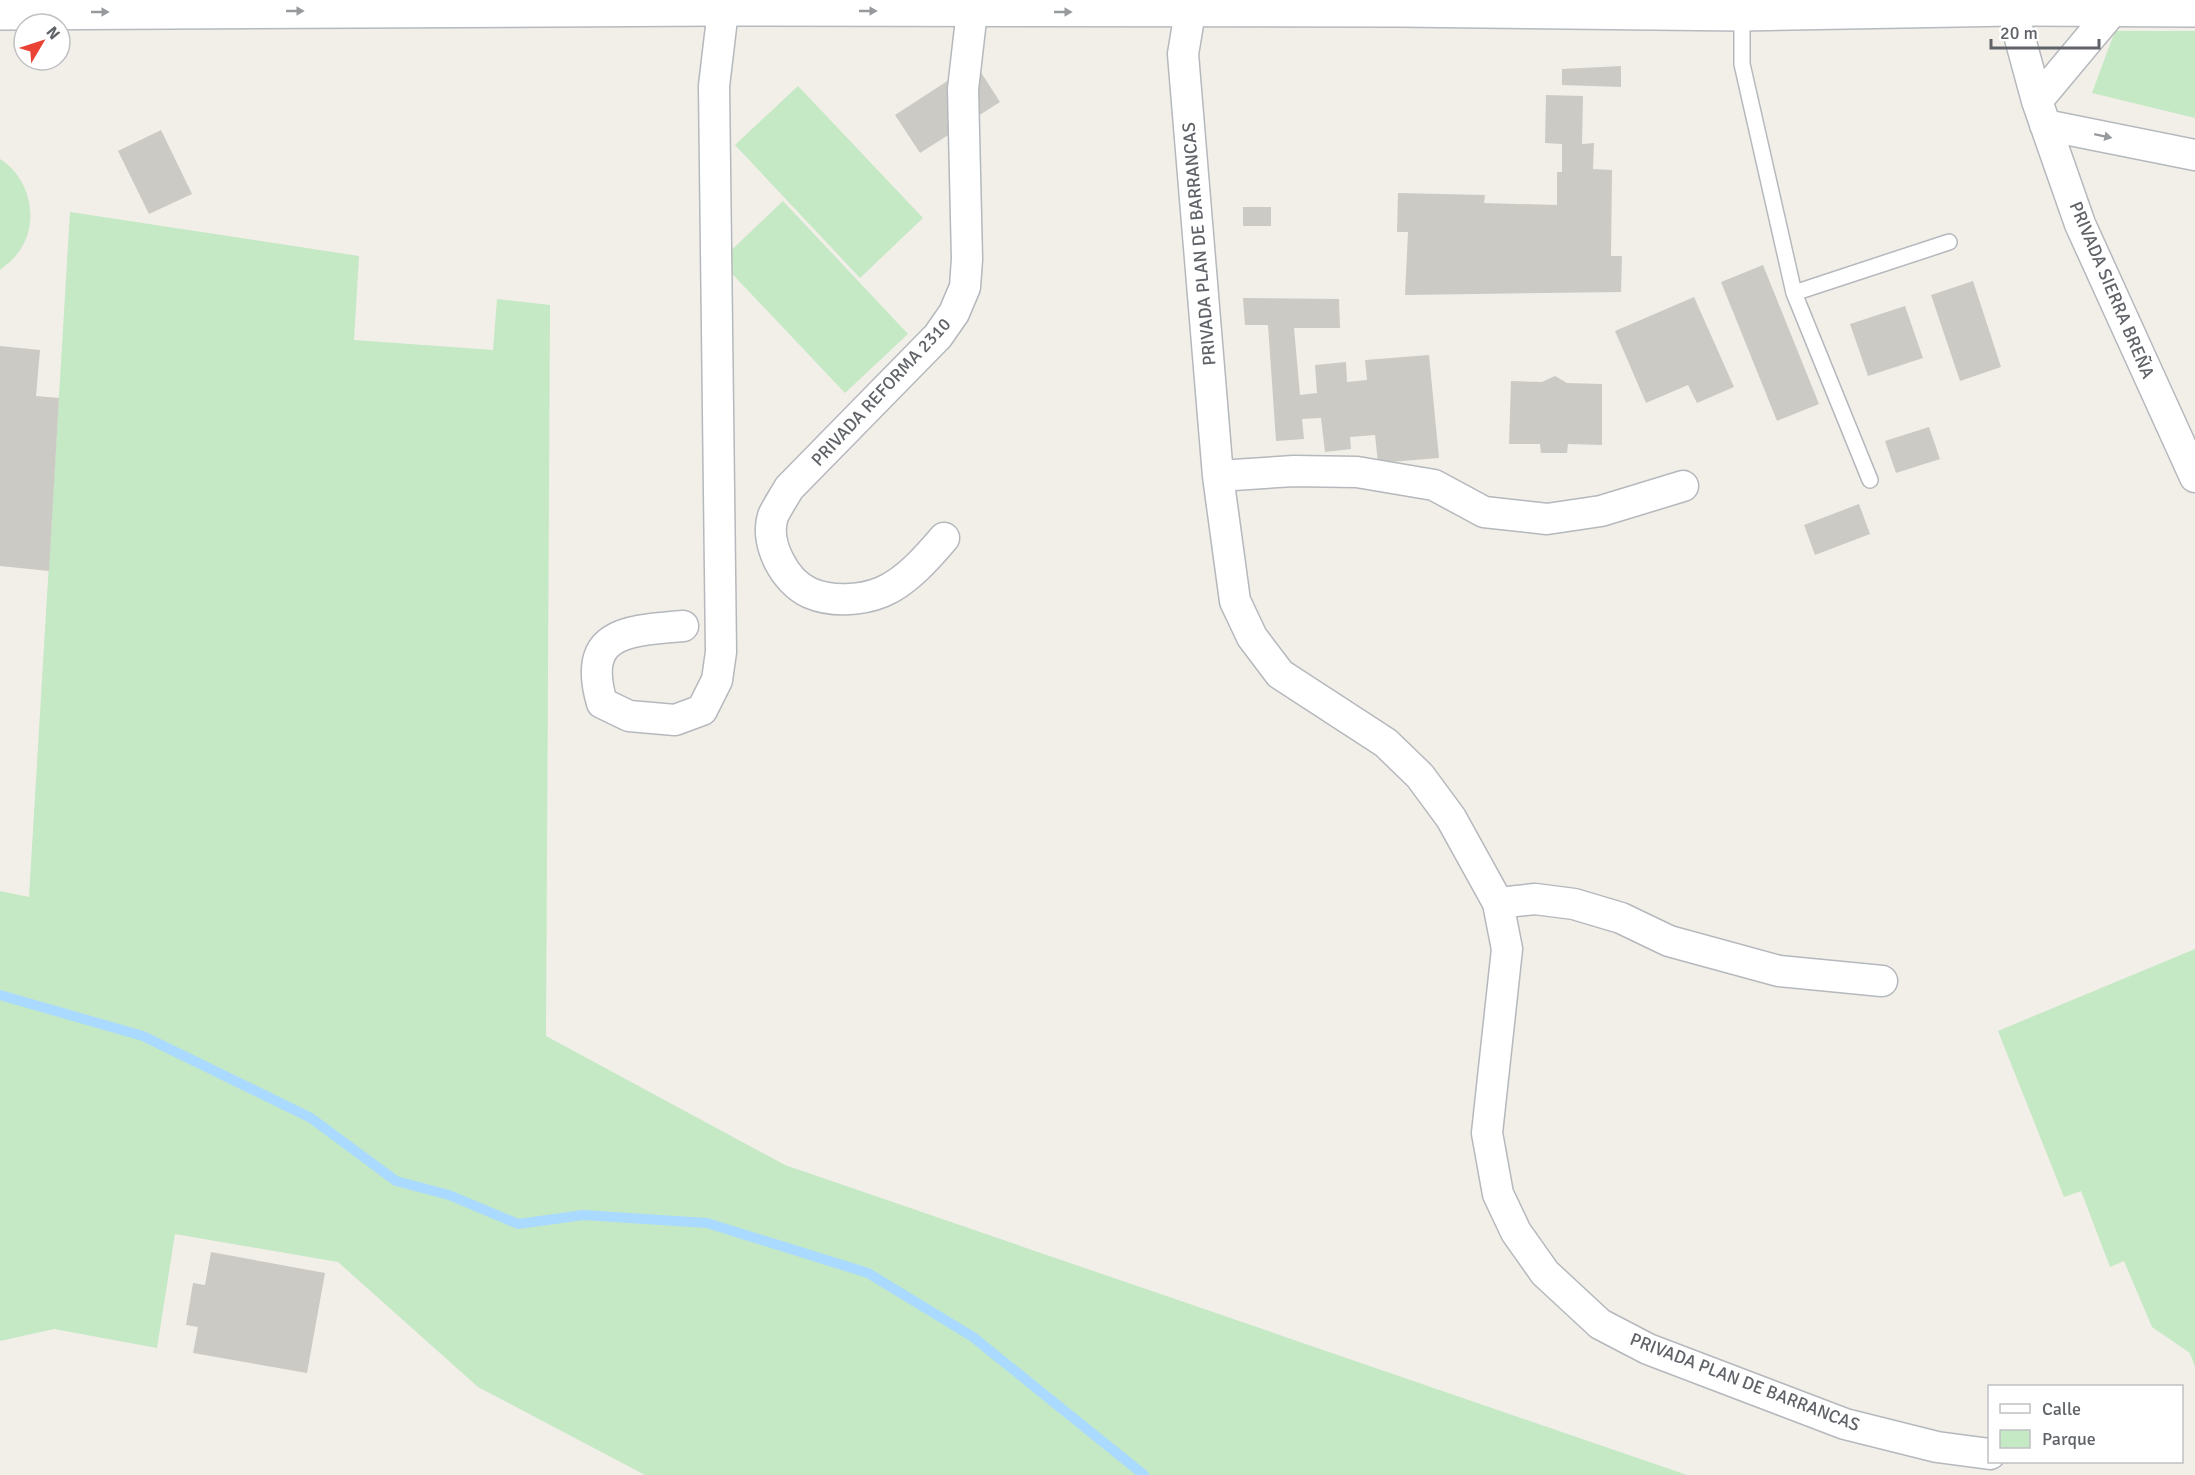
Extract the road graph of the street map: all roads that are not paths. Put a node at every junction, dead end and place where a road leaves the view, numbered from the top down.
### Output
1 (763, 5) edge
2 (1282, 5) edge
3 (1360, 5) edge
4 (1, 8) edge
5 (2012, 9) junction
6 (723, 10) junction
7 (2113, 10) junction
8 (2195, 10) edge
9 (972, 12) junction
10 (1190, 12) junction
11 (1742, 14) junction
12 (2041, 113) junction
13 (2195, 155) edge
14 (1950, 242) dead end
15 (1794, 293) junction
16 (1218, 476) junction
17 (2195, 477) edge
18 (1870, 480) dead end
19 (1683, 486) dead end
20 (944, 538) dead end
21 (683, 626) dead end
22 (1498, 903) junction
23 (1882, 981) dead end
24 (1988, 1454) edge

1 - 6 main road
1 -> 9 main road
2 - 3 main road
2 - 10 main road
3 - 11 main road
4 -> 6 main road
5 - 7 main road
5 - 11 main road
5 - 12 street, PRIVADA SIERRA BREÑA
6 - 21 street
7 - 8 main road
7 - 12 street
9 -> 10 main road
9 - 20 street, PRIVADA REFORMA 2310
10 - 16 street, PRIVADA PLAN DE BARRANCAS
11 - 15 lane
12 -> 13 street
12 - 17 street, PRIVADA SIERRA BREÑA
14 - 15 lane
15 - 18 lane
16 - 19 street
16 - 22 street, PRIVADA PLAN DE BARRANCAS
22 - 23 street
22 - 24 street, PRIVADA PLAN DE BARRANCAS

